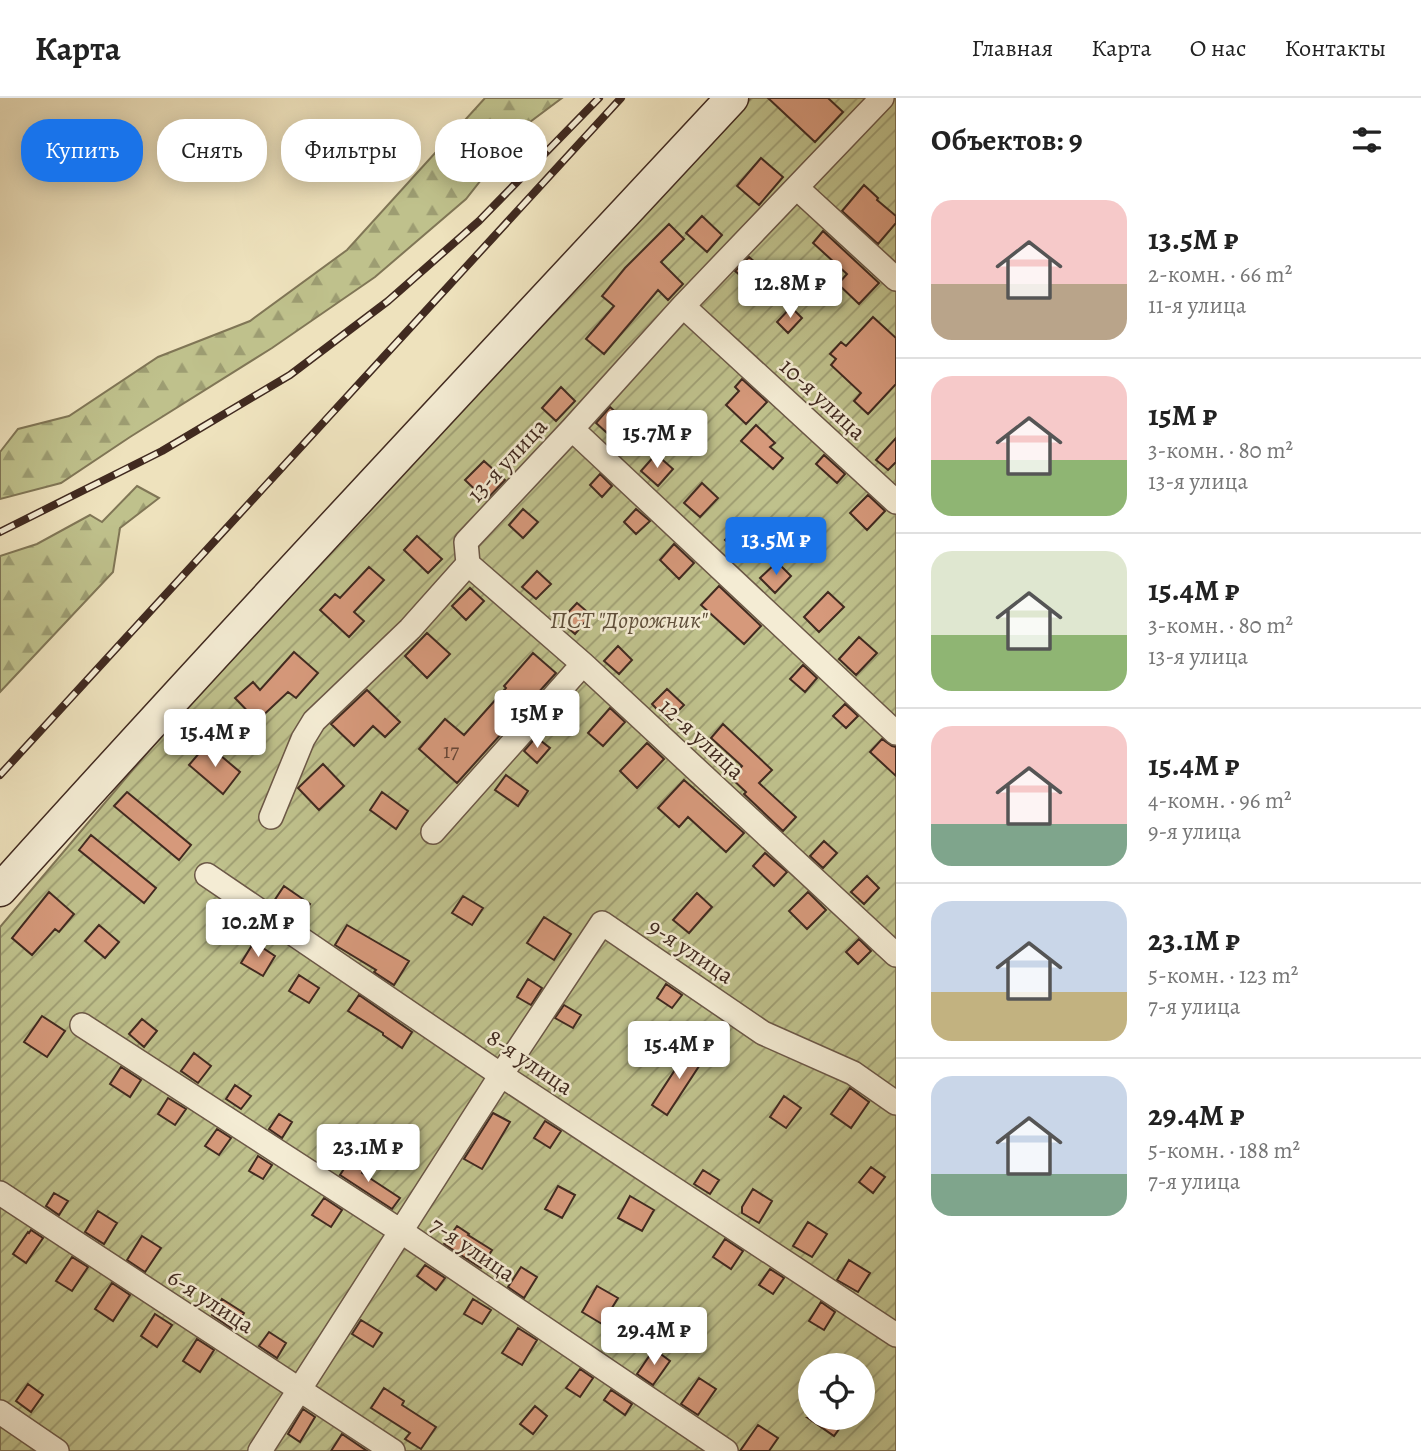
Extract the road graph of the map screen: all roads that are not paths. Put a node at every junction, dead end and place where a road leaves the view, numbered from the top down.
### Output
1 (732, 98) edge
2 (882, 98) edge
3 (797, 188) junction
4 (896, 279) edge
5 (683, 306) junction
6 (572, 429) junction
7 (896, 502) edge
8 (468, 564) junction
9 (583, 664) junction
10 (896, 733) edge
11 (271, 817) dead end
12 (433, 832) dead end
13 (207, 875) dead end
14 (0, 890) edge
15 (896, 955) edge
16 (82, 1025) dead end
17 (501, 1074) junction
18 (896, 1103) edge
19 (0, 1193) edge
20 (402, 1232) junction
21 (896, 1335) edge
22 (299, 1391) junction
23 (0, 1412) edge
24 (57, 1451) edge
25 (260, 1451) edge
26 (393, 1451) edge
27 (726, 1451) edge

1 - 14 street
2 - 3 street, 13-я улица
3 - 4 street
3 - 5 street, 13-я улица
5 - 6 street, 13-я улица
5 - 7 street, 10-я улица
6 - 8 street, 13-я улица
6 - 10 street
8 - 9 street, 12-я улица
8 - 11 street, 13-я улица
9 - 12 street
9 - 15 street, 12-я улица
13 - 17 street, 8-я улица
16 - 20 street, 7-я улица
17 - 18 street, 9-я улица
17 - 20 street
17 - 21 street, 8-я улица
19 - 22 street, 6-я улица
20 - 22 street
20 - 27 street, 7-я улица
22 - 25 street
22 - 26 street, 6-я улица
23 - 24 street

